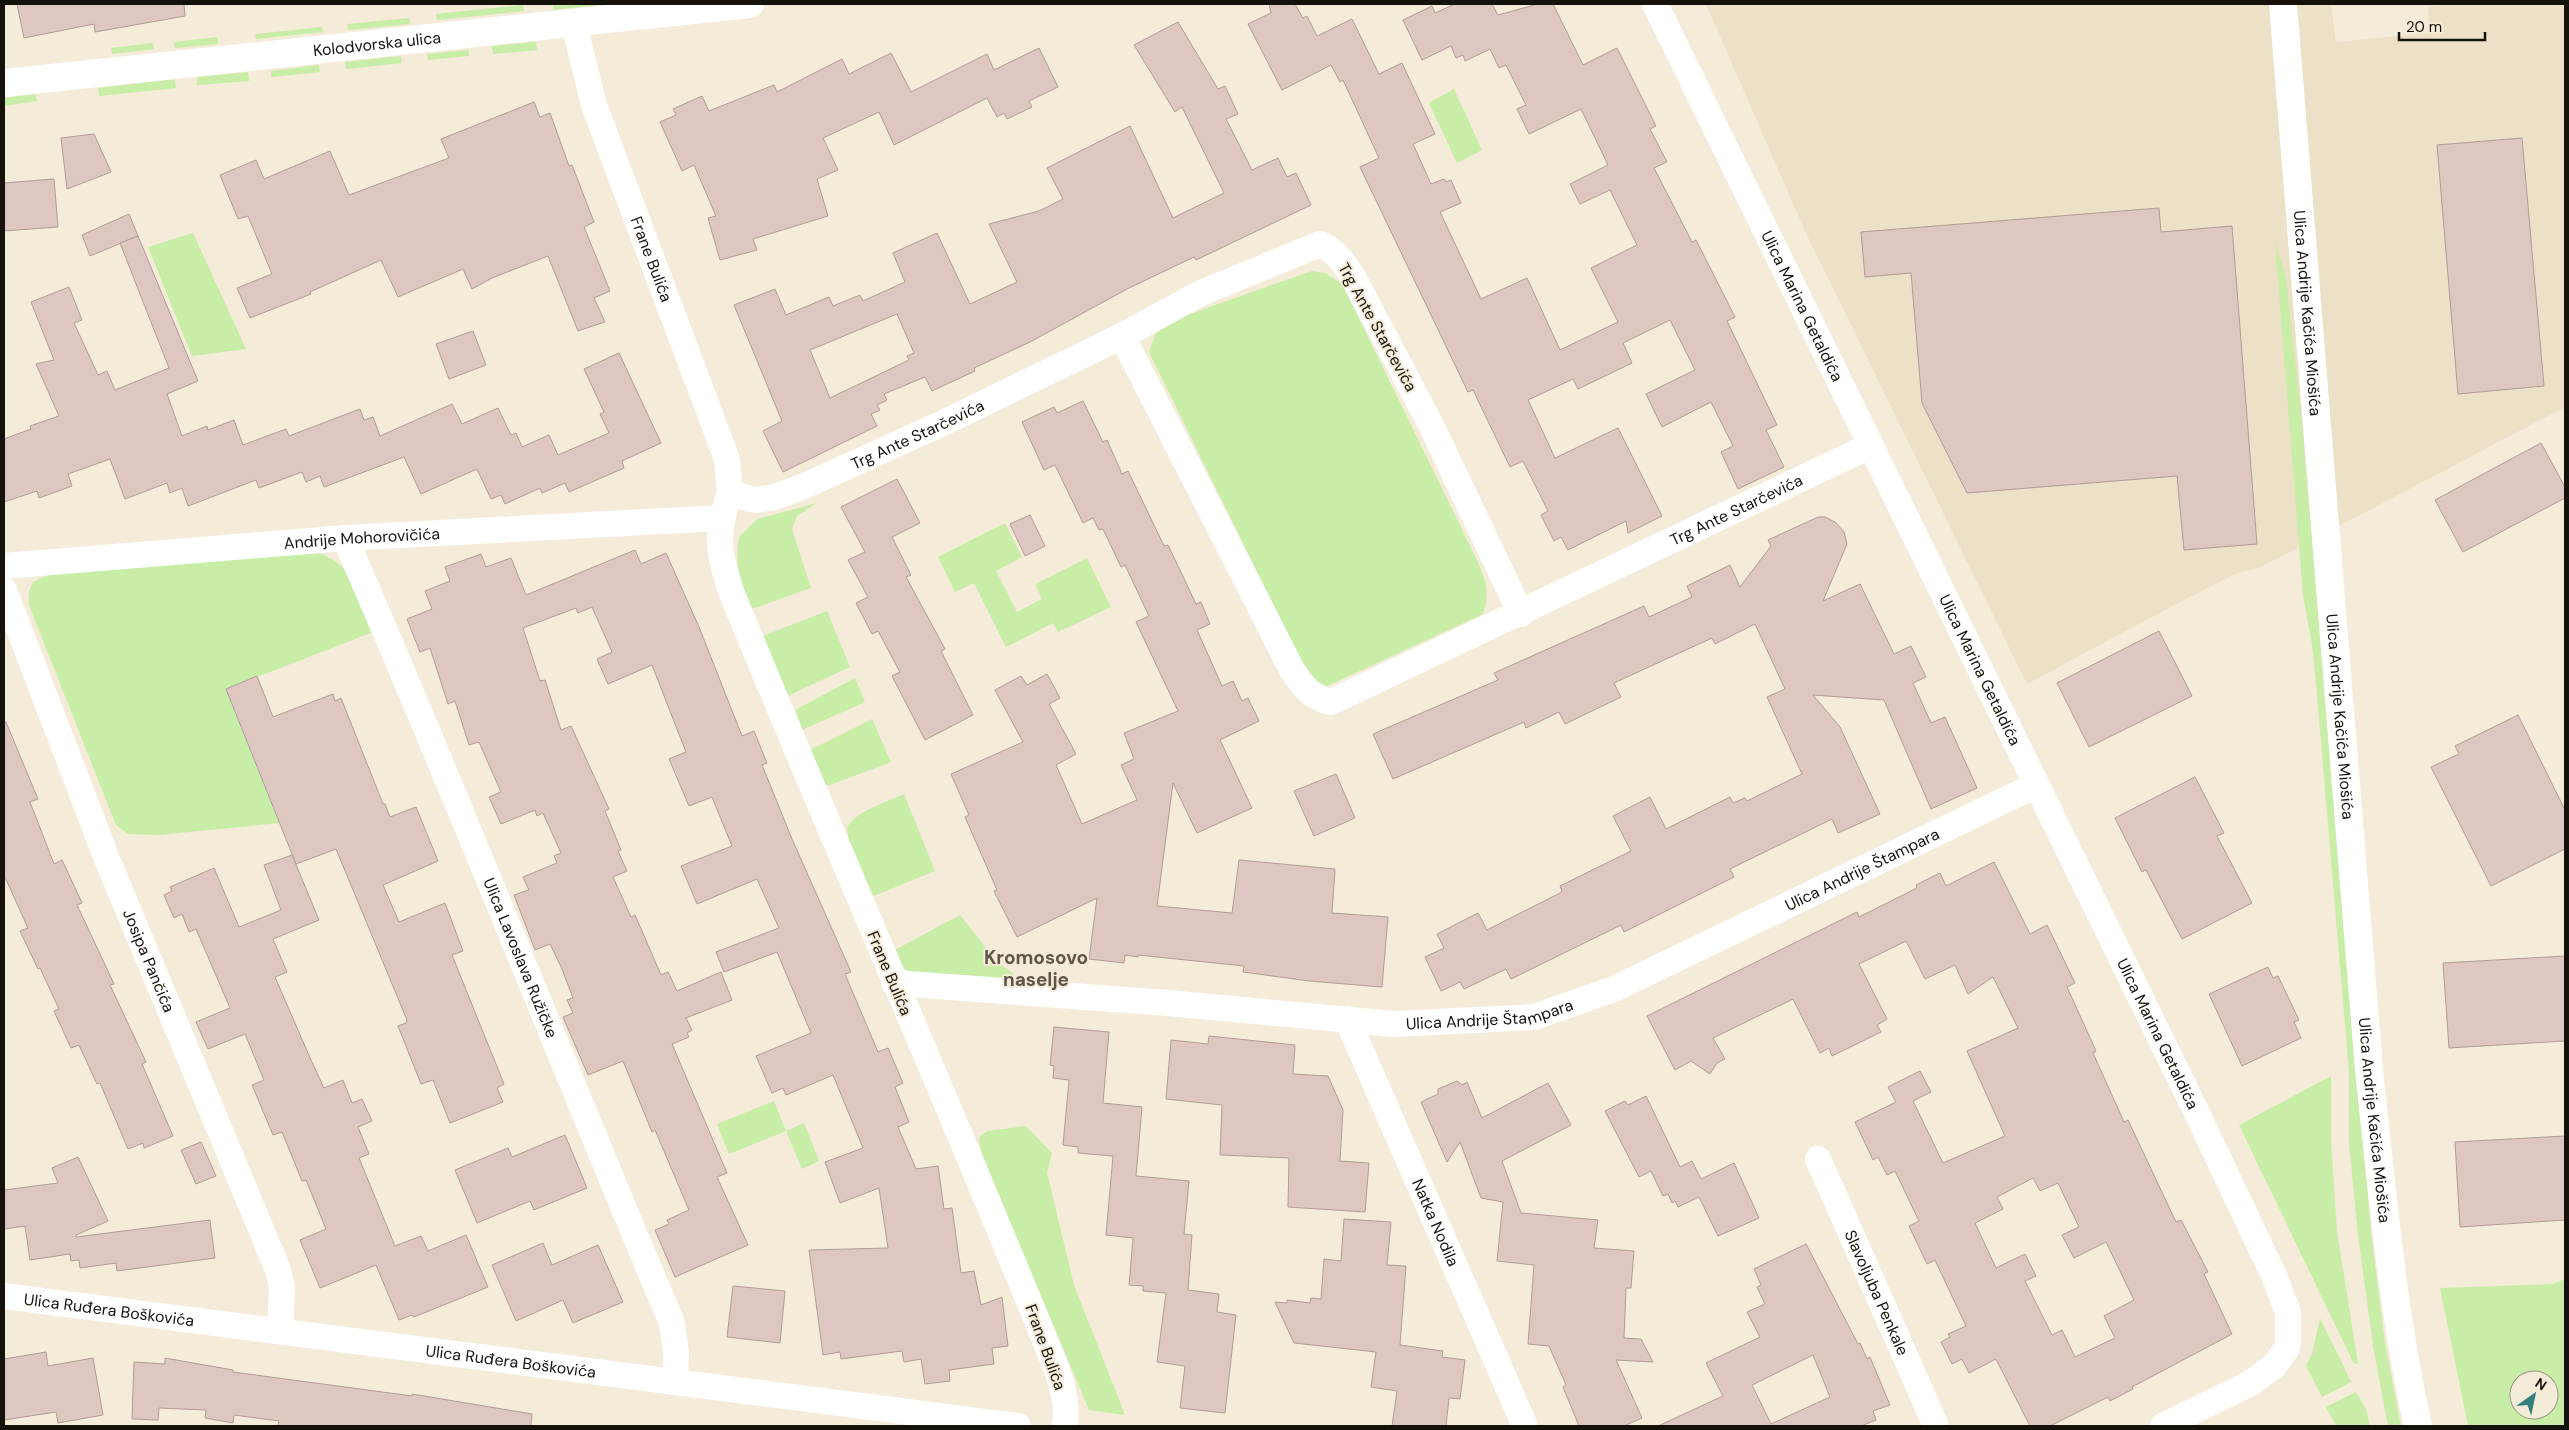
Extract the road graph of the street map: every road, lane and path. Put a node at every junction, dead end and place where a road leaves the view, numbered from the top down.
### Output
1 (750, 4) edge
2 (1655, 4) edge
3 (2283, 4) edge
4 (574, 24) junction
5 (4, 83) edge
6 (1122, 336) junction
7 (1870, 446) junction
8 (730, 493) junction
9 (721, 518) junction
10 (345, 538) junction
11 (4, 566) edge
12 (4, 590) edge
13 (1520, 614) junction
14 (2036, 785) junction
15 (894, 983) junction
16 (1347, 1019) junction
17 (1818, 1159) dead end
18 (4, 1296) edge
19 (280, 1331) junction
20 (675, 1381) junction
21 (1018, 1426) edge
22 (1065, 1426) edge
23 (1525, 1426) edge
24 (1936, 1426) edge
25 (2164, 1426) edge
26 (2418, 1426) edge

1 - 4 main road, Kolodvorska ulica
2 - 7 street, Ulica Marina Getaldića
3 - 26 main road, Ulica Andrije Kačića Miošića
4 - 5 main road, Kolodvorska ulica
4 - 8 street, Frane Bulića
6 - 8 street, Trg Ante Starčevića
6 - 13 street, Trg Ante Starčevića
6 - 13 street, Trg Ante Starčevića
7 - 13 street, Trg Ante Starčevića
7 - 14 street, Ulica Marina Getaldića
8 - 9 street
9 - 10 street, Andrije Mohorovičića
9 - 15 street, Frane Bulića
10 - 11 street, Andrije Mohorovičića
10 - 20 street, Ulica Lavoslava Ružičke
12 - 19 street, Josipa Pančića
14 - 16 street, Ulica Andrije Štampara
14 - 25 street, Ulica Marina Getaldića
15 - 16 street, Ulica Andrije Štampara
15 - 22 street, Frane Bulića
16 - 23 street, Natka Nodila
17 - 24 street, Slavoljuba Penkale
18 - 19 street, Ulica Ruđera Boškovića
19 - 20 street, Ulica Ruđera Boškovića
20 - 21 street, Ulica Ruđera Boškovića

